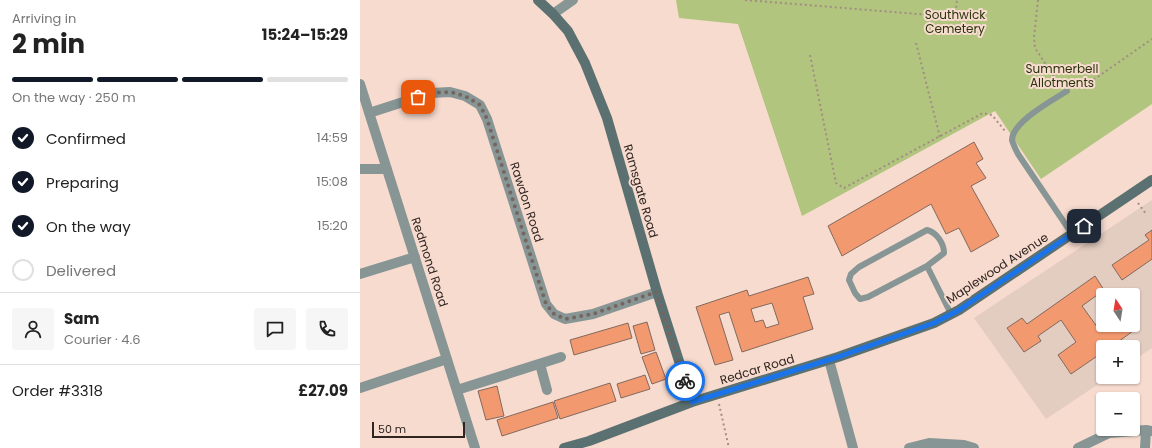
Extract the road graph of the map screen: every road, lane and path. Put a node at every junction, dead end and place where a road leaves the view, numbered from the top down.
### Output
1 (538, 0) edge
2 (573, 0) edge
3 (745, 0) edge
4 (957, 0) edge
5 (1038, 0) edge
6 (554, 14) junction
7 (1152, 39) edge
8 (916, 43) dead end
9 (810, 55) dead end
10 (360, 84) edge
11 (1066, 91) junction
12 (369, 113) junction
13 (940, 137) junction
14 (1012, 140) junction
15 (360, 169) edge
16 (387, 169) junction
17 (1152, 180) edge
18 (1131, 194) junction
19 (1146, 214) dead end
20 (1072, 234) junction
21 (415, 257) junction
22 (927, 266) junction
23 (360, 274) edge
24 (656, 292) junction
25 (951, 314) junction
26 (934, 323) joint
27 (561, 357) dead end
28 (447, 359) junction
29 (829, 360) junction
30 (540, 364) junction
31 (360, 388) edge
32 (457, 390) junction
33 (547, 390) dead end
34 (718, 395) junction
35 (692, 402) junction
36 (1149, 431) edge
37 (590, 444) edge
38 (475, 448) edge
39 (564, 448) edge
40 (729, 448) edge
41 (853, 448) edge
42 (909, 448) edge
43 (974, 448) edge
44 (1078, 448) edge
45 (1145, 448) edge

1 - 6 street, Ramsgate Road
2 - 6 street
3 - 4 path
5 - 11 path
6 - 24 street, Ramsgate Road
7 - 11 path
8 - 13 path
9 - 13 path
10 - 12 street, Redmond Road
11 - 14 lane
12 - 16 street, Redmond Road
12 - 24 street, Rawdon Road
13 - 14 path
14 - 20 lane
15 - 16 street
16 - 21 street, Redmond Road
17 - 18 street, Maplewood Avenue
18 - 19 path
18 - 20 street, Maplewood Avenue
20 - 25 street, Maplewood Avenue
21 - 23 street
21 - 28 street, Redmond Road
22 - 22 lane
22 - 25 lane
24 - 35 street, Ramsgate Road
25 - 26 street, Maplewood Avenue
26 - 29 street, Redcar Road
27 - 30 street
28 - 31 street
28 - 32 street, Redmond Road
29 - 34 street, Redcar Road
29 - 41 street
30 - 32 street
30 - 33 street
32 - 38 street, Redmond Road
34 - 35 street, Redcar Road
34 - 40 path
35 - 37 street, Redcar Road
36 - 44 street
36 - 45 street
37 - 39 street, Redcar Road
42 - 43 street

